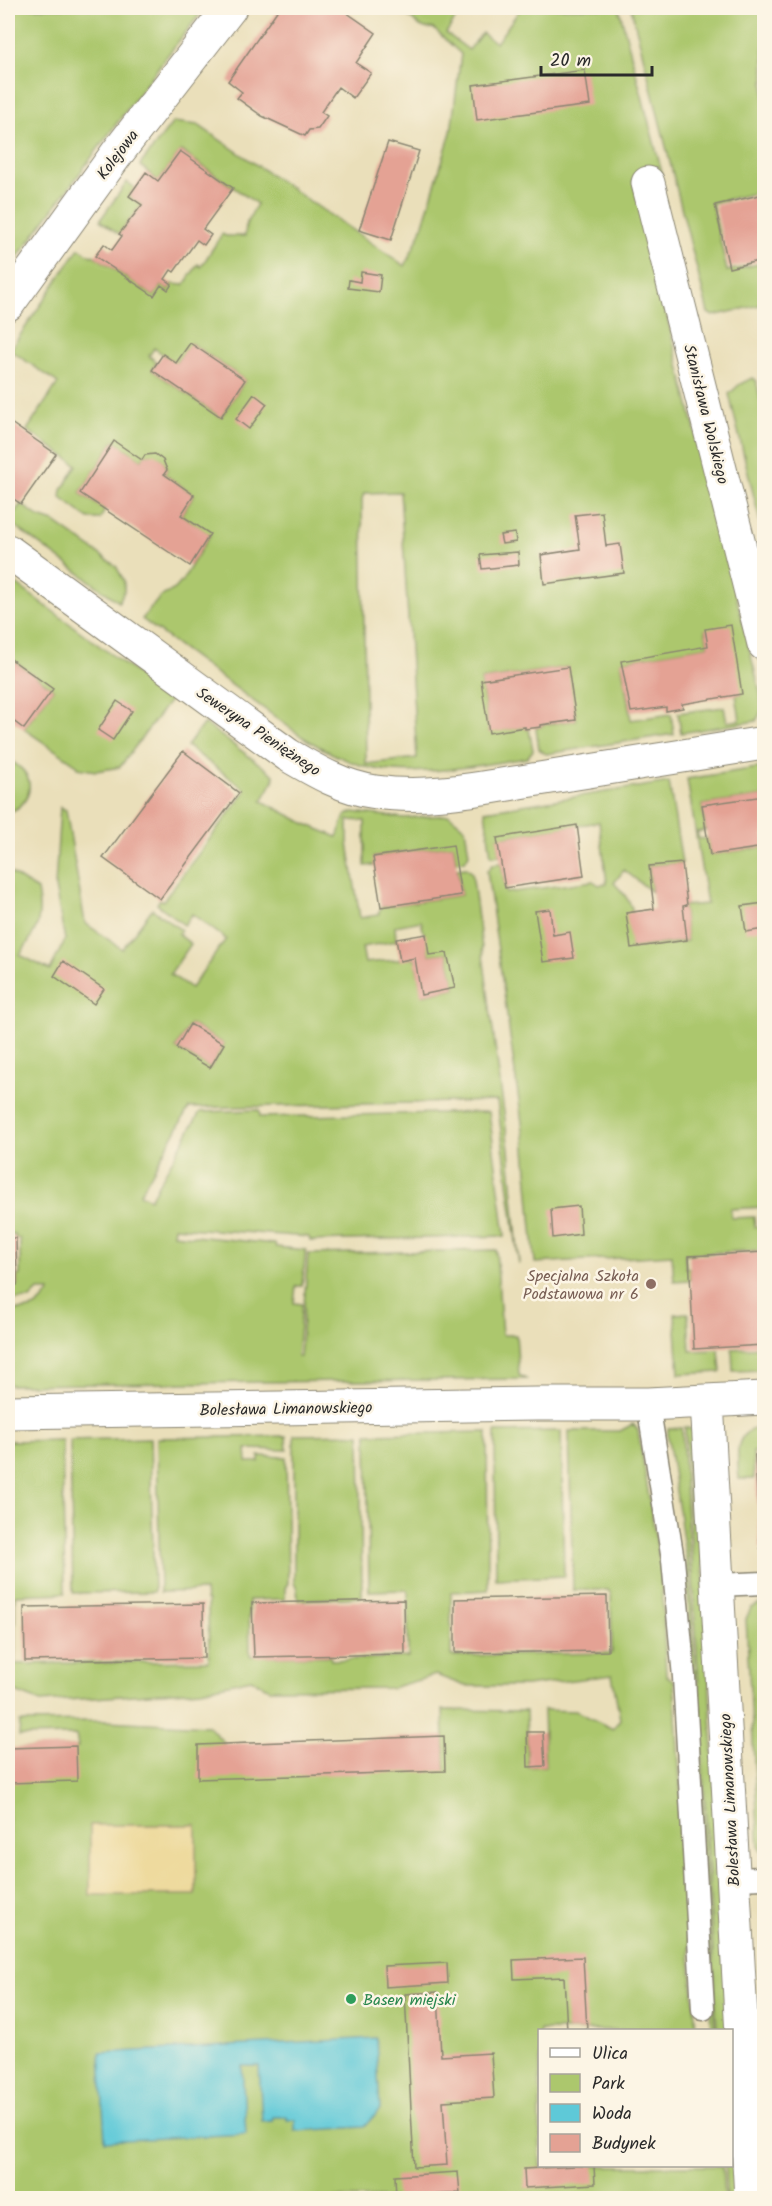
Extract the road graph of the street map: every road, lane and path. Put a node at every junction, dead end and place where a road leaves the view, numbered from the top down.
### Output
1 (230, 8) edge
2 (648, 183) dead end
3 (8, 304) edge
4 (8, 551) edge
5 (765, 644) edge
6 (765, 743) edge
7 (765, 1398) edge
8 (708, 1401) junction
9 (648, 1404) junction
10 (8, 1412) edge
11 (765, 1583) edge
12 (717, 1585) junction
13 (749, 1878) edge
14 (702, 2009) dead end
15 (752, 2199) edge

1 - 3 street, Kolejowa
2 - 5 street, Stanisława Wolskiego
4 - 6 street, Seweryna Pieniężnego
7 - 8 street, Bolesława Limanowskiego
8 - 9 street, Bolesława Limanowskiego
8 - 12 street, Bolesława Limanowskiego
9 - 10 street, Bolesława Limanowskiego
9 - 14 lane
11 - 12 lane
12 - 13 street, Bolesława Limanowskiego
13 - 15 street, Bolesława Limanowskiego

